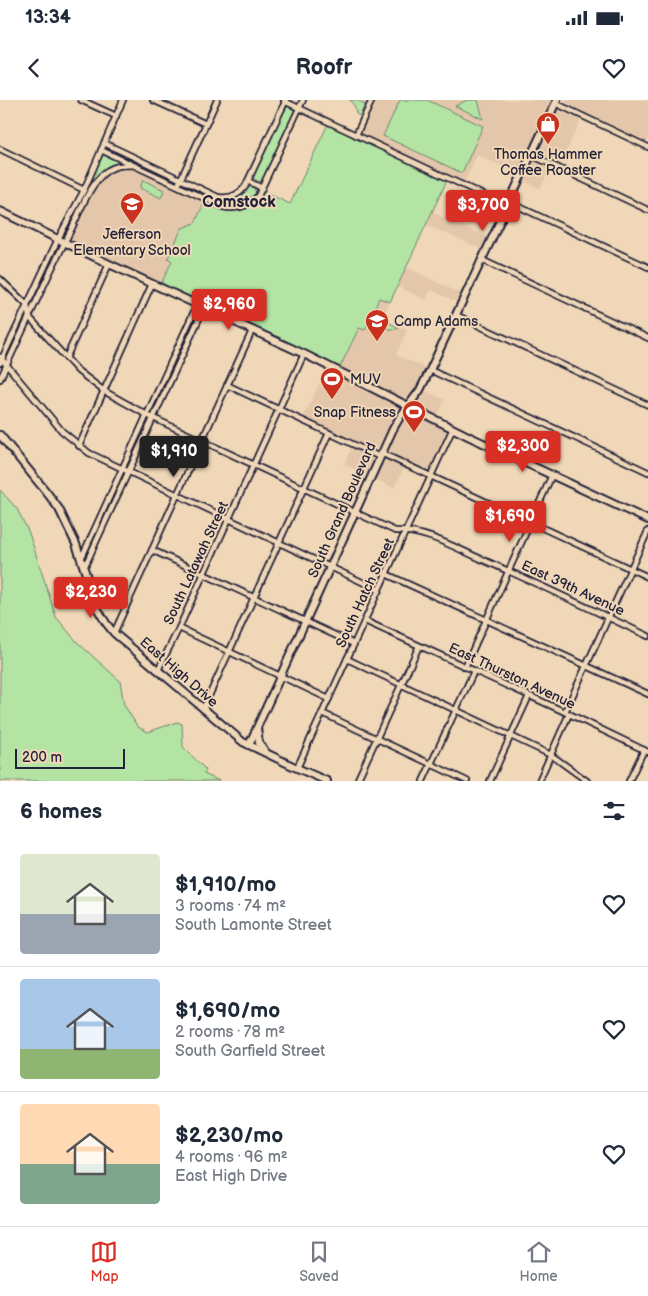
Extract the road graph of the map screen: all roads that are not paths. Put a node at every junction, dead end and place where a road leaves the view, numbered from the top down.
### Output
1 (81, 100) edge
2 (123, 100) edge
3 (153, 100) edge
4 (217, 100) edge
5 (285, 100) edge
6 (303, 100) edge
7 (372, 100) edge
8 (556, 102) edge
9 (299, 108) junction
10 (116, 116) junction
11 (206, 124) junction
12 (356, 135) junction
13 (104, 143) junction
14 (648, 147) edge
15 (0, 149) edge
16 (100, 150) junction
17 (531, 155) junction
18 (133, 166) junction
19 (180, 180) junction
20 (248, 181) junction
21 (177, 186) junction
22 (262, 188) junction
23 (84, 190) junction
24 (89, 194) junction
25 (508, 204) junction
26 (648, 210) edge
27 (0, 211) edge
28 (61, 241) junction
29 (482, 260) junction
30 (109, 264) junction
31 (648, 267) edge
32 (0, 279) edge
33 (152, 284) junction
34 (27, 304) junction
35 (200, 306) junction
36 (456, 315) junction
37 (29, 317) junction
38 (252, 330) junction
39 (648, 338) edge
40 (304, 354) junction
41 (66, 358) junction
42 (1, 360) edge
43 (7, 365) junction
44 (430, 370) junction
45 (0, 380) edge
46 (227, 385) junction
47 (104, 391) junction
48 (648, 405) edge
49 (408, 406) junction
50 (278, 410) junction
51 (147, 415) junction
52 (153, 417) junction
53 (453, 428) junction
54 (329, 433) junction
55 (0, 435) edge
56 (202, 440) junction
57 (79, 446) junction
58 (380, 455) junction
59 (254, 464) junction
60 (122, 469) junction
61 (128, 472) junction
62 (648, 472) edge
63 (552, 475) junction
64 (431, 476) junction
65 (304, 488) junction
66 (177, 495) junction
67 (355, 513) junction
68 (229, 519) junction
69 (648, 520) edge
70 (530, 522) junction
71 (406, 530) junction
72 (648, 530) edge
73 (279, 542) junction
74 (152, 550) junction
75 (81, 559) junction
76 (330, 567) junction
77 (84, 568) junction
78 (630, 569) junction
79 (509, 571) junction
80 (204, 574) junction
81 (386, 574) junction
82 (648, 577) edge
83 (379, 590) junction
84 (254, 597) junction
85 (608, 618) junction
86 (487, 620) junction
87 (305, 621) junction
88 (365, 621) junction
89 (179, 628) junction
90 (114, 633) junction
91 (648, 636) edge
92 (354, 644) junction
93 (419, 646) junction
94 (229, 652) junction
95 (348, 659) junction
96 (586, 666) junction
97 (465, 667) junction
98 (158, 670) junction
99 (474, 671) junction
100 (280, 675) junction
101 (401, 684) junction
102 (648, 694) edge
103 (529, 696) junction
104 (329, 699) junction
105 (203, 709) junction
106 (456, 710) junction
107 (322, 713) junction
108 (567, 713) junction
109 (257, 727) junction
110 (511, 736) junction
111 (376, 738) junction
112 (249, 745) junction
113 (646, 751) edge
114 (270, 755) junction
115 (551, 755) junction
116 (431, 764) junction
117 (297, 768) junction
118 (316, 778) edge
119 (327, 781) edge
120 (357, 781) edge
121 (423, 781) edge
122 (468, 781) edge
123 (490, 781) edge
124 (538, 781) edge
125 (587, 781) edge
126 (630, 781) edge

1 - 10 street
2 - 10 street
3 - 11 street
4 - 11 street
5 - 9 street
5 - 20 street
6 - 9 street
7 - 12 street
8 - 14 street
8 - 17 main road, South Grand Boulevard
9 - 12 street
9 - 22 street
10 - 13 street
11 - 19 street
12 - 25 street
13 - 16 street
13 - 19 street
15 - 23 street
16 - 18 street
16 - 23 street
17 - 25 main road, South Grand Boulevard
17 - 26 street
18 - 21 street
18 - 24 street
19 - 20 street
19 - 21 street
20 - 22 street
21 - 22 street
23 - 24 street
23 - 28 street
24 - 28 street
25 - 29 main road, South Grand Boulevard
25 - 31 street
27 - 28 main road
28 - 30 main road
28 - 34 street
28 - 37 street
29 - 36 main road, South Grand Boulevard
29 - 39 street
30 - 33 main road
30 - 41 street
32 - 34 street
33 - 35 main road
33 - 47 street
34 - 37 street
34 - 42 street
35 - 38 main road
35 - 51 street
35 - 52 street
36 - 44 main road, South Grand Boulevard
36 - 48 street
37 - 41 street, East 39th Avenue
37 - 43 street
38 - 40 main road
38 - 46 street
40 - 49 main road
40 - 50 street, South Latawah Street
41 - 47 street, East 39th Avenue
42 - 43 street
43 - 45 street
43 - 57 street
44 - 49 main road, South Grand Boulevard
44 - 62 street
46 - 50 street
46 - 56 street
47 - 51 street, East 39th Avenue
47 - 57 street
49 - 53 main road
49 - 58 main road, South Grand Boulevard
50 - 54 street
50 - 59 street, South Latawah Street
51 - 52 street, East 39th Avenue
51 - 60 street
52 - 56 street, East 39th Avenue
52 - 61 street
53 - 63 main road
53 - 64 street, South Hatch Street
54 - 58 street
54 - 65 street
55 - 75 main road, East High Drive
56 - 59 street, East 39th Avenue
56 - 66 street
57 - 60 street
58 - 64 street
58 - 67 main road, South Grand Boulevard
59 - 65 street, East 39th Avenue
59 - 68 street, South Latawah Street
60 - 61 street
60 - 75 street
61 - 66 street
61 - 77 street
63 - 69 main road
63 - 70 street
64 - 70 street
64 - 71 street, South Hatch Street
65 - 67 street, East 39th Avenue
65 - 73 street
66 - 68 street
66 - 74 street
67 - 71 street, East 39th Avenue
67 - 76 main road, South Grand Boulevard
68 - 73 street
68 - 80 street, South Latawah Street
70 - 78 street
70 - 79 street
71 - 79 street, East 39th Avenue
71 - 81 street, South Hatch Street
72 - 78 street
73 - 76 street
73 - 84 street
74 - 80 street
74 - 90 street
75 - 77 main road, East High Drive
76 - 83 street
76 - 87 main road, South Grand Boulevard
77 - 90 main road, East High Drive
78 - 82 street
78 - 85 street
79 - 85 street, East 39th Avenue
79 - 86 street
80 - 84 street
80 - 89 street, South Latawah Street
81 - 83 street, South Hatch Street
81 - 86 street
83 - 88 street, South Hatch Street
84 - 87 street
84 - 94 street
85 - 91 street, East 39th Avenue
85 - 96 street
86 - 96 street
86 - 97 street
87 - 92 street
87 - 100 main road, South Grand Boulevard
88 - 92 street, South Hatch Street
88 - 93 street, East Thurston Avenue
89 - 94 street
89 - 98 street, South Latawah Street
90 - 98 main road, East High Drive
92 - 95 street, South Hatch Street
93 - 97 street, East Thurston Avenue
93 - 101 street
94 - 100 street
94 - 105 street
95 - 101 street
95 - 104 street, South Hatch Street
96 - 102 street
96 - 108 street
97 - 99 street, East Thurston Avenue
98 - 105 main road, East High Drive
99 - 103 street, East Thurston Avenue
99 - 106 street
100 - 104 street
100 - 109 main road, South Grand Boulevard
101 - 106 street
101 - 111 street
103 - 108 street, East Thurston Avenue
103 - 110 street
104 - 107 street, South Hatch Street
105 - 112 main road, East High Drive
106 - 110 street
106 - 116 street
107 - 111 street
107 - 117 street, South Hatch Street
108 - 113 street, East Thurston Avenue
108 - 115 street
109 - 112 main road, South Grand Boulevard
109 - 114 main road
110 - 115 street
110 - 123 street
111 - 116 street
111 - 120 street
112 - 114 main road, East High Drive
113 - 126 street
114 - 117 main road, East High Drive
115 - 124 street
115 - 125 street
116 - 121 street
116 - 122 street
117 - 118 main road, East High Drive
118 - 119 main road, East High Drive

